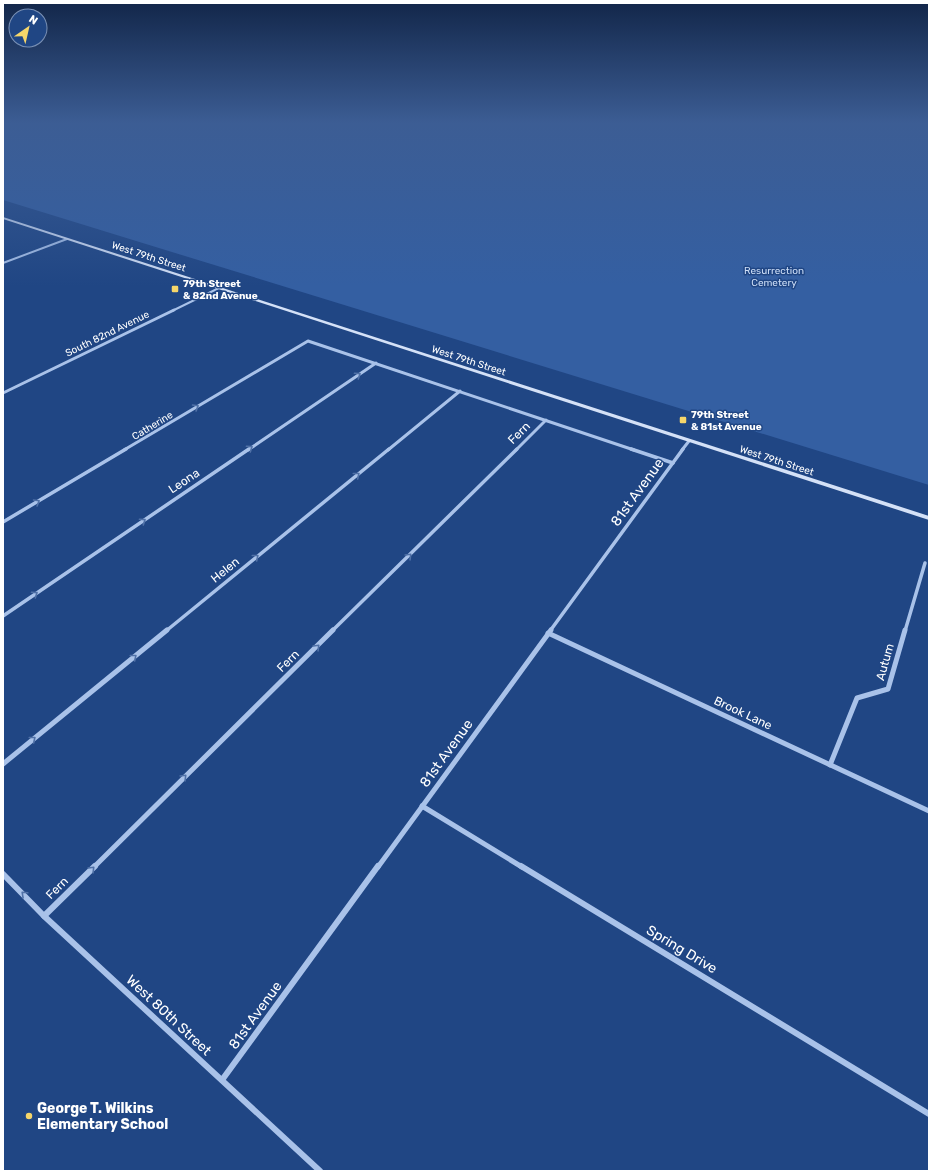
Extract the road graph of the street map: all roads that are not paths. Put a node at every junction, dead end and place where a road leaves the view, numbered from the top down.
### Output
1 (3, 218) edge
2 (67, 239) junction
3 (3, 263) edge
4 (219, 288) junction
5 (376, 363) junction
6 (460, 391) junction
7 (3, 393) edge
8 (546, 420) junction
9 (689, 441) junction
10 (673, 463) junction
11 (929, 518) edge
12 (3, 522) edge
13 (925, 563) dead end
14 (3, 616) edge
15 (548, 633) junction
16 (3, 764) edge
17 (830, 765) junction
18 (422, 806) junction
19 (929, 811) edge
20 (3, 874) edge
21 (44, 916) junction
22 (222, 1080) junction
23 (929, 1114) edge
24 (320, 1171) edge

1 - 2 main road, West 79th Street
2 - 3 street
2 - 4 main road, West 79th Street
4 - 7 street, South 82nd Avenue
4 - 9 main road, West 79th Street
5 - 6 street
12 -> 5 street, Catherine
14 -> 5 street, Leona
6 - 8 street
16 -> 6 street, Helen
8 - 10 street
21 -> 8 street, Fern
9 - 10 street, 81st Avenue
9 - 11 main road, West 79th Street
10 - 15 street, 81st Avenue
13 - 17 street, Autum
15 - 17 street, Brook Lane
15 - 18 street, 81st Avenue
17 - 19 street, Brook Lane
18 - 22 street, 81st Avenue
18 - 23 street, Spring Drive
21 -> 20 street, West 80th Street
21 - 22 street, West 80th Street
22 - 24 street, West 80th Street

